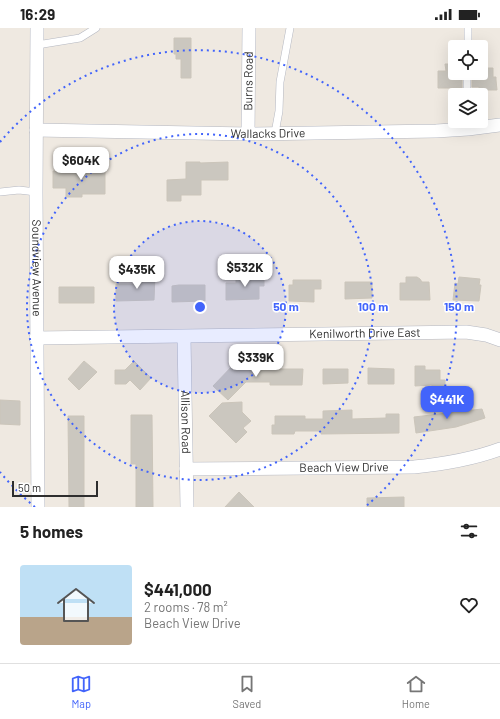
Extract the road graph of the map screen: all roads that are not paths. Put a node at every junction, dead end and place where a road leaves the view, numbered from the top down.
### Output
1 (37, 28) edge
2 (96, 28) edge
3 (249, 28) edge
4 (290, 28) edge
5 (468, 28) edge
6 (468, 40) edge
7 (36, 45) junction
8 (488, 125) edge
9 (500, 125) edge
10 (452, 128) edge
11 (36, 130) junction
12 (275, 133) junction
13 (248, 134) junction
14 (0, 192) edge
15 (36, 192) junction
16 (184, 337) junction
17 (36, 338) junction
18 (500, 340) edge
19 (500, 449) edge
20 (186, 469) junction
21 (38, 507) edge
22 (187, 507) edge

1 - 7 street, Soundview Avenue
2 - 7 lane
3 - 13 street, Burns Road
4 - 12 lane
5 - 6 lane
7 - 11 street, Soundview Avenue
8 - 9 street, Wallacks Drive
10 - 12 street, Wallacks Drive
11 - 13 street, Wallacks Drive
11 - 15 street, Soundview Avenue
12 - 13 street, Wallacks Drive
14 - 15 lane
15 - 17 street, Soundview Avenue
16 - 17 street, Kenilworth Drive East
16 - 18 street, Kenilworth Drive East
16 - 20 street, Allison Road
17 - 21 street, Soundview Avenue
19 - 20 street, Beach View Drive
20 - 22 street, Allison Road

